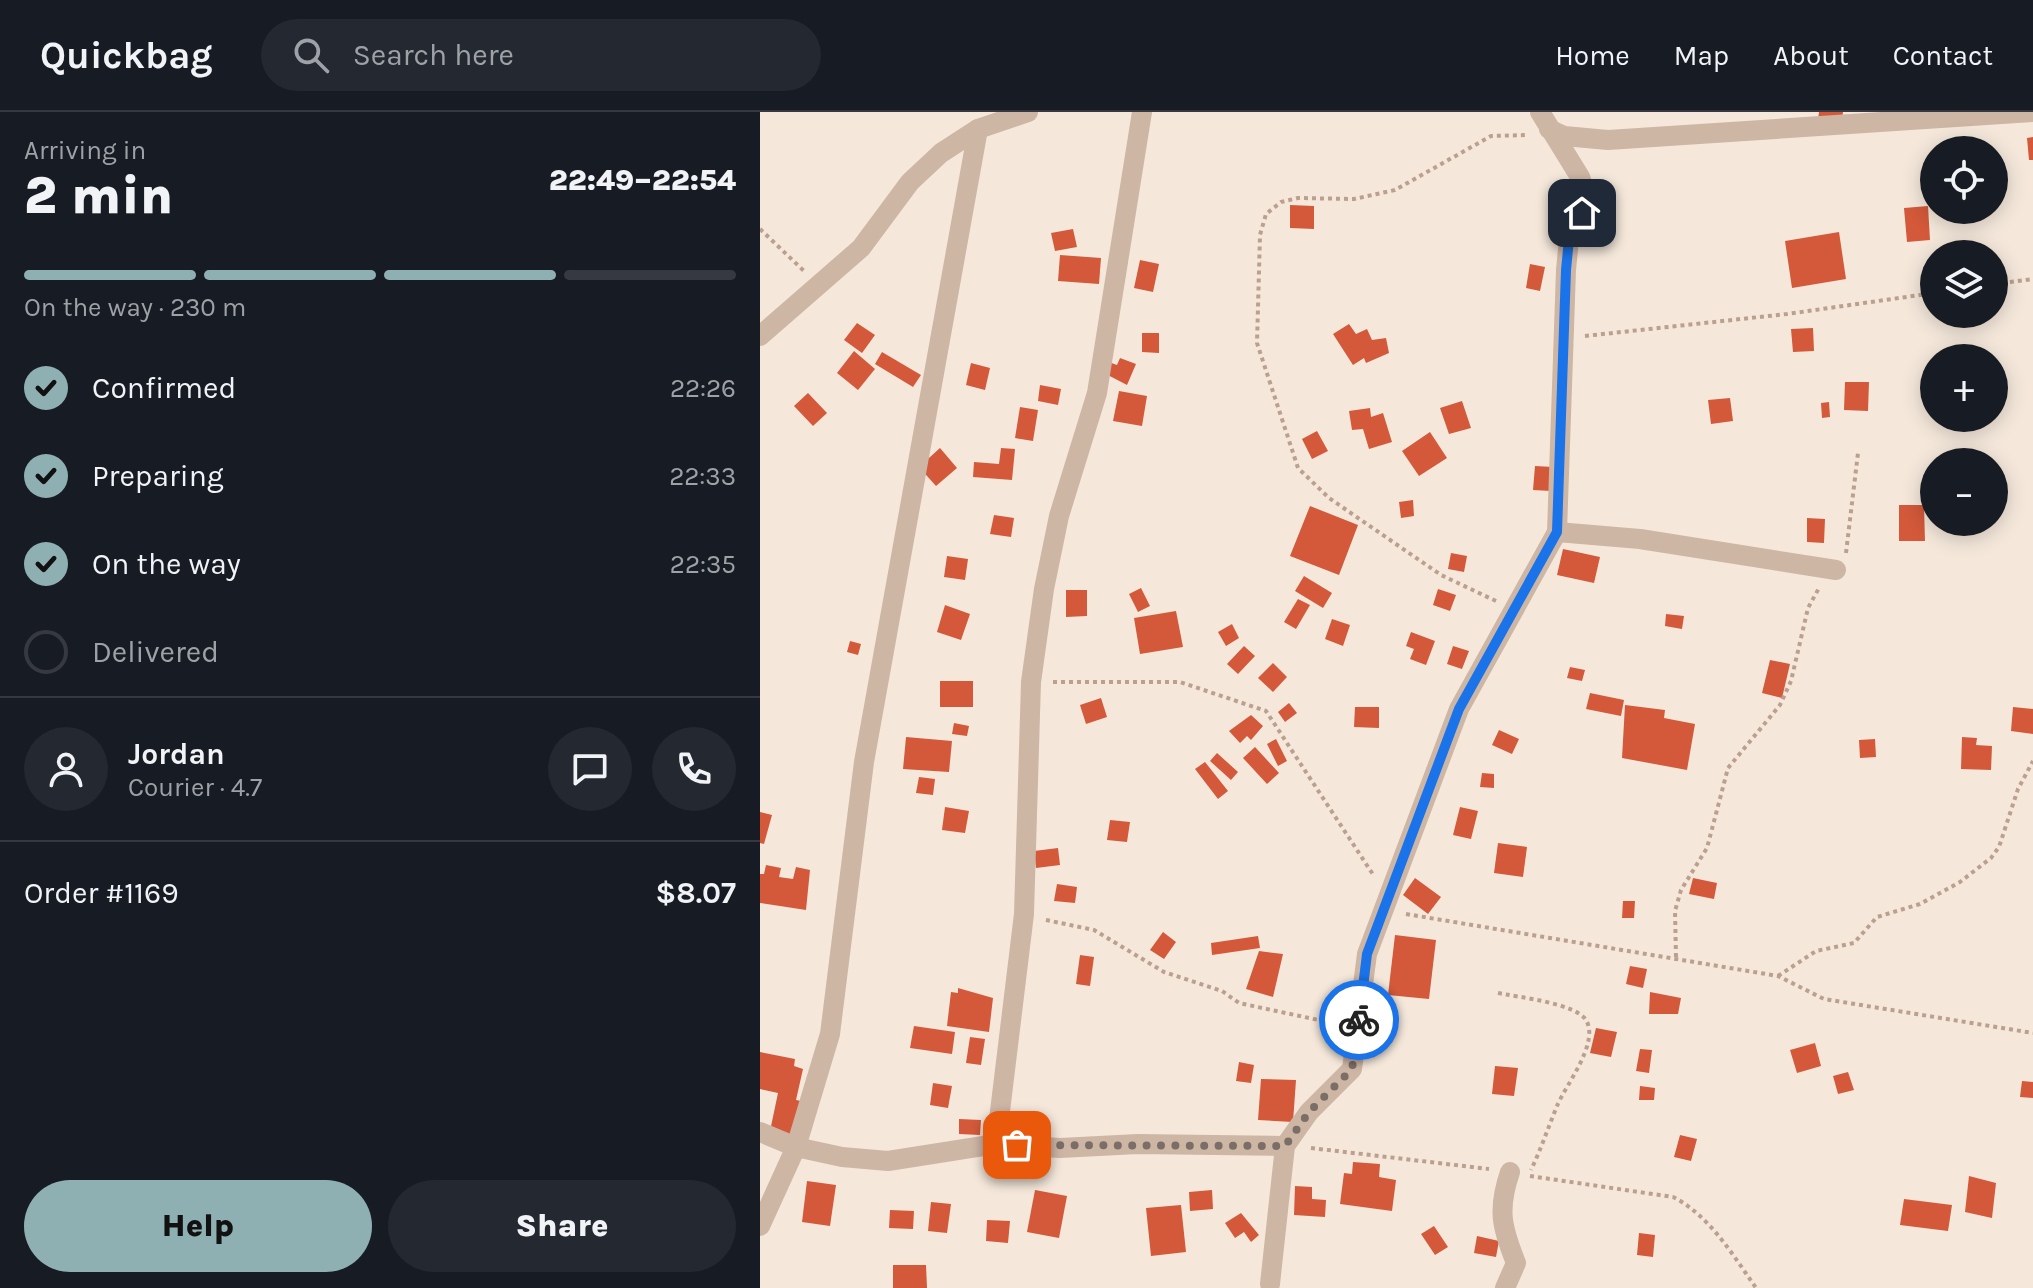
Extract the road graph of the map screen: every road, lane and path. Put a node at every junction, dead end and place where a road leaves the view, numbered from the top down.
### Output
1 (1028, 112) edge
2 (1142, 112) edge
3 (2033, 112) edge
4 (1548, 127) edge
5 (978, 129) junction
6 (760, 229) edge
7 (2033, 279) edge
8 (2008, 282) edge
9 (820, 287) junction
10 (1920, 295) edge
11 (760, 336) edge
12 (1566, 338) junction
13 (1858, 453) dead end
14 (1557, 532) junction
15 (1836, 570) junction
16 (1516, 610) junction
17 (1031, 682) junction
18 (2033, 761) edge
19 (1387, 903) junction
20 (1024, 914) junction
21 (1676, 957) junction
22 (1778, 976) junction
23 (1498, 993) dead end
24 (2033, 1033) edge
25 (1357, 1047) junction
26 (760, 1132) edge
27 (996, 1144) junction
28 (1285, 1146) junction
29 (796, 1147) junction
30 (1519, 1174) junction
31 (760, 1226) edge
32 (1270, 1284) dead end
33 (1505, 1288) edge
34 (1756, 1288) edge

1 - 5 street
2 - 17 street
3 - 4 street
4 - 12 street
4 - 16 path
5 - 9 street
5 - 29 street
6 - 9 path
7 - 8 path
9 - 11 street
10 - 12 path
12 - 14 street
13 - 15 path
14 - 15 street
14 - 16 street
15 - 21 path
16 - 19 street
17 - 19 path
17 - 20 street
18 - 22 path
19 - 21 path
19 - 25 street
20 - 25 path
20 - 27 street
21 - 22 path
22 - 24 path
23 - 30 path
25 - 28 street
26 - 29 street
27 - 28 street
27 - 29 street
28 - 30 path
28 - 32 street
29 - 31 street
30 - 33 street
30 - 34 path

